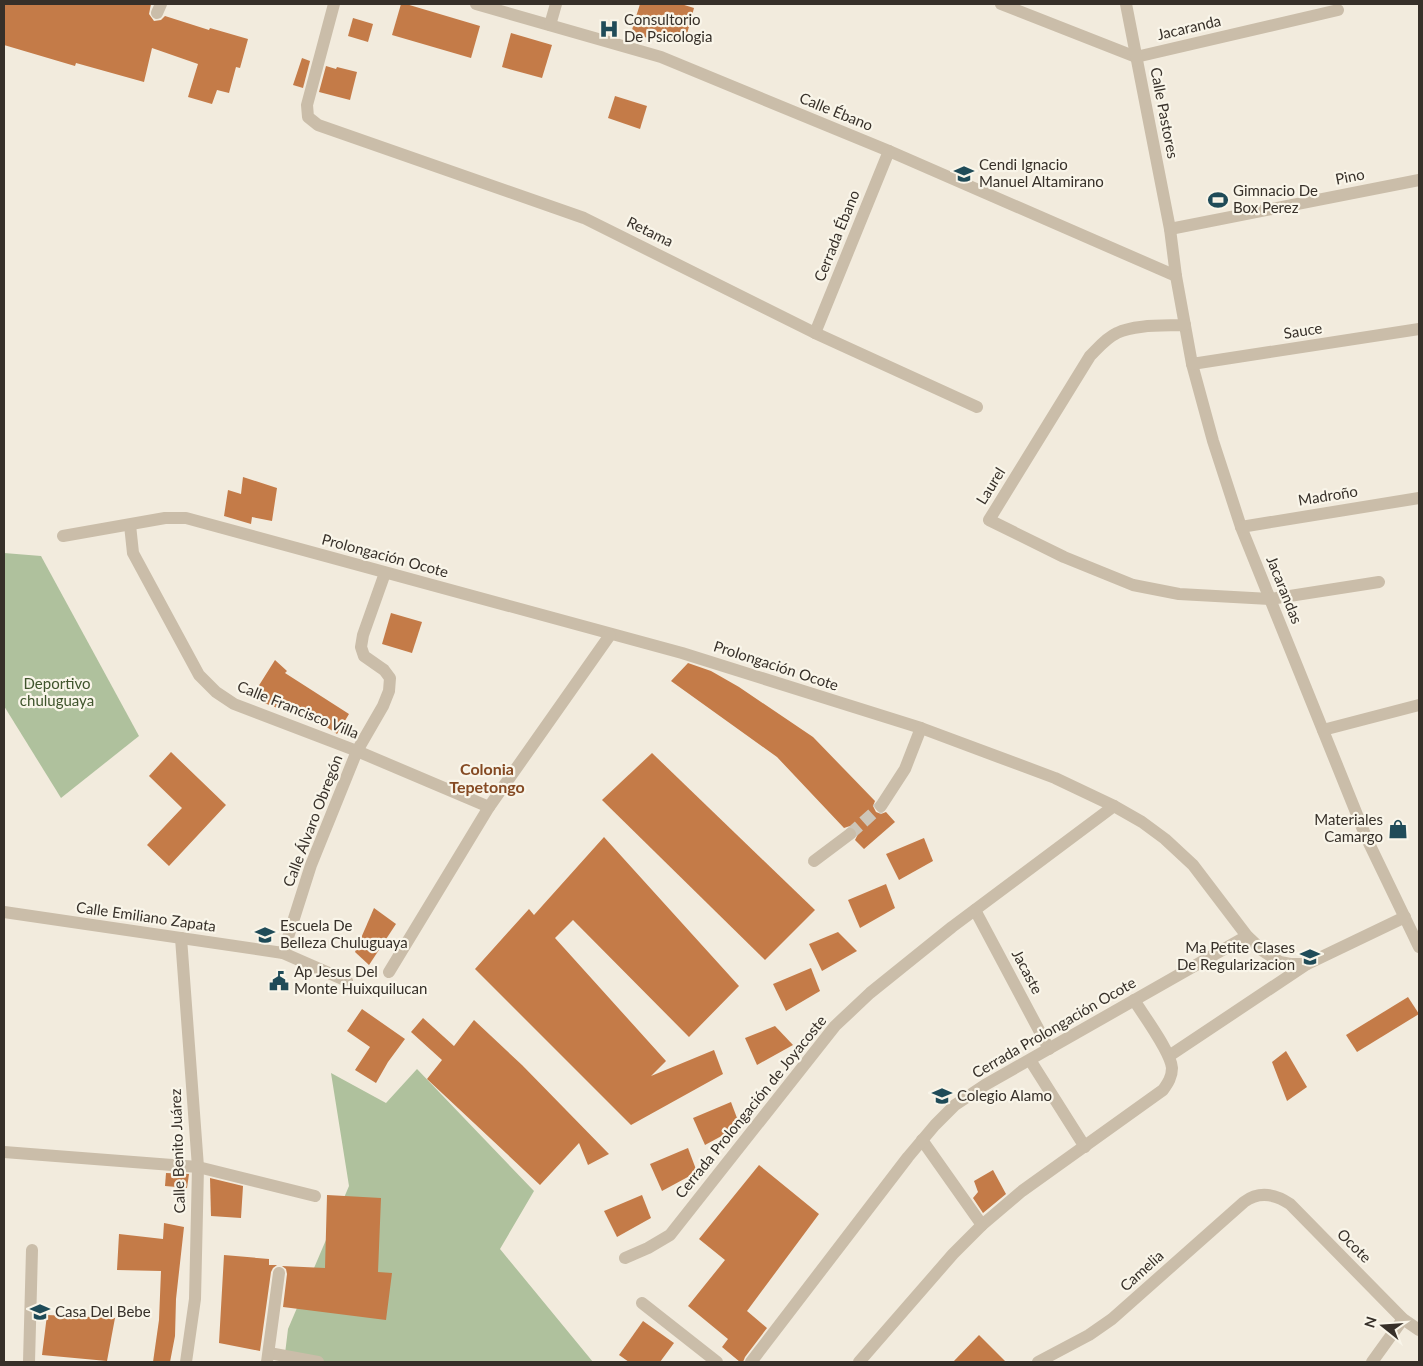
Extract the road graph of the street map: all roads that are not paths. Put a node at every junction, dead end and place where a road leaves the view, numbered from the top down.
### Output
1 (334, 4) edge
2 (476, 4) edge
3 (556, 4) edge
4 (1001, 4) edge
5 (1126, 4) edge
6 (1338, 10) dead end
7 (550, 25) junction
8 (1136, 57) junction
9 (889, 151) junction
10 (1419, 180) edge
11 (1170, 229) junction
12 (1176, 276) junction
13 (1185, 325) junction
14 (1419, 329) edge
15 (815, 333) junction
16 (1192, 364) junction
17 (977, 408) dead end
18 (1419, 498) edge
19 (130, 525) junction
20 (1241, 527) junction
21 (63, 536) dead end
22 (385, 573) junction
23 (1379, 582) dead end
24 (1270, 599) junction
25 (610, 635) junction
26 (1419, 705) edge
27 (921, 728) junction
28 (1323, 730) junction
29 (357, 751) junction
30 (880, 806) tunnel mouth
31 (1114, 806) junction
32 (489, 807) junction
33 (850, 834) tunnel mouth
34 (814, 861) dead end
35 (975, 910) junction
36 (4, 912) edge
37 (1405, 917) junction
38 (1247, 936) junction
39 (181, 938) junction
40 (1419, 947) edge
41 (283, 953) junction
42 (1307, 964) junction
43 (389, 972) dead end
44 (347, 981) dead end
45 (1134, 1000) junction
46 (1049, 1049) junction
47 (1169, 1056) junction
48 (1030, 1060) junction
49 (922, 1140) junction
50 (1085, 1146) junction
51 (4, 1152) edge
52 (198, 1167) junction
53 (1262, 1195) joint
54 (316, 1196) dead end
55 (982, 1225) junction
56 (32, 1250) dead end
57 (625, 1258) dead end
58 (279, 1273) dead end
59 (642, 1303) dead end
60 (1403, 1319) junction
61 (1419, 1330) edge
62 (268, 1357) edge
63 (29, 1362) edge
64 (186, 1362) edge
65 (318, 1362) edge
66 (717, 1362) edge
67 (751, 1362) edge
68 (859, 1362) edge
69 (1038, 1362) edge
70 (1372, 1362) edge

1 - 15 street, Retama
2 - 7 street, Calle Ébano
3 - 7 street
4 - 8 street
5 - 8 street, Calle Pastores
6 - 8 street, Jacaranda
7 - 9 street, Calle Ébano
8 - 11 street, Calle Pastores
9 - 12 street, Calle Ébano
9 - 15 street, Cerrada Ébano
10 - 11 street, Pino
11 - 12 street, Jacarandas
12 - 13 street, Jacarandas
13 - 16 street, Jacarandas
13 - 24 street, Laurel
14 - 16 street, Sauce
15 - 17 street, Retama
16 - 20 street, Jacarandas
18 - 20 street, Madroño
19 - 21 street, Prolongación Ocote
19 - 22 street, Prolongación Ocote
19 - 29 street, Calle Francisco Villa
20 - 24 street, Jacarandas
22 - 25 street, Prolongación Ocote
22 - 29 street, Calle Álvaro Obregón
23 - 24 street
24 - 28 street, Jacarandas
25 - 27 street, Prolongación Ocote
25 - 32 street
26 - 28 street
27 - 30 street
27 - 31 street, Prolongación Ocote
28 - 37 street, Jacarandas
29 - 32 street, Calle Francisco Villa
29 - 41 street, Calle Álvaro Obregón
31 - 35 street, Cerrada Prolongación de Joyacoste
31 - 38 street, Prolongación Ocote
32 - 43 street
33 - 34 street
35 - 46 street, Jacaste
35 - 57 street, Cerrada Prolongación de Joyacoste
36 - 39 street, Calle Emiliano Zapata
37 - 40 street, Jacarandas
37 - 42 street, Prolongación Ocote
38 - 42 street, Prolongación Ocote
38 - 45 street, Cerrada Prolongación Ocote
39 - 41 street, Calle Emiliano Zapata
39 - 52 street, Calle Benito Juárez
41 - 44 street, Calle Emiliano Zapata
42 - 47 street
45 - 46 street, Cerrada Prolongación Ocote
45 - 47 street
46 - 48 street, Cerrada Prolongación Ocote
47 - 50 street
48 - 49 street, Cerrada Prolongación Ocote
48 - 50 street
49 - 55 street
49 - 67 street, Cerrada Prolongación Ocote
50 - 55 street
51 - 52 street
52 - 54 street
52 - 64 street, Calle Benito Juárez
53 - 60 street, Ocote
53 - 69 street, Camelia
55 - 68 street
56 - 63 street
58 - 62 street
59 - 66 street
60 - 61 street, Ocote
60 - 70 street
62 - 65 street

